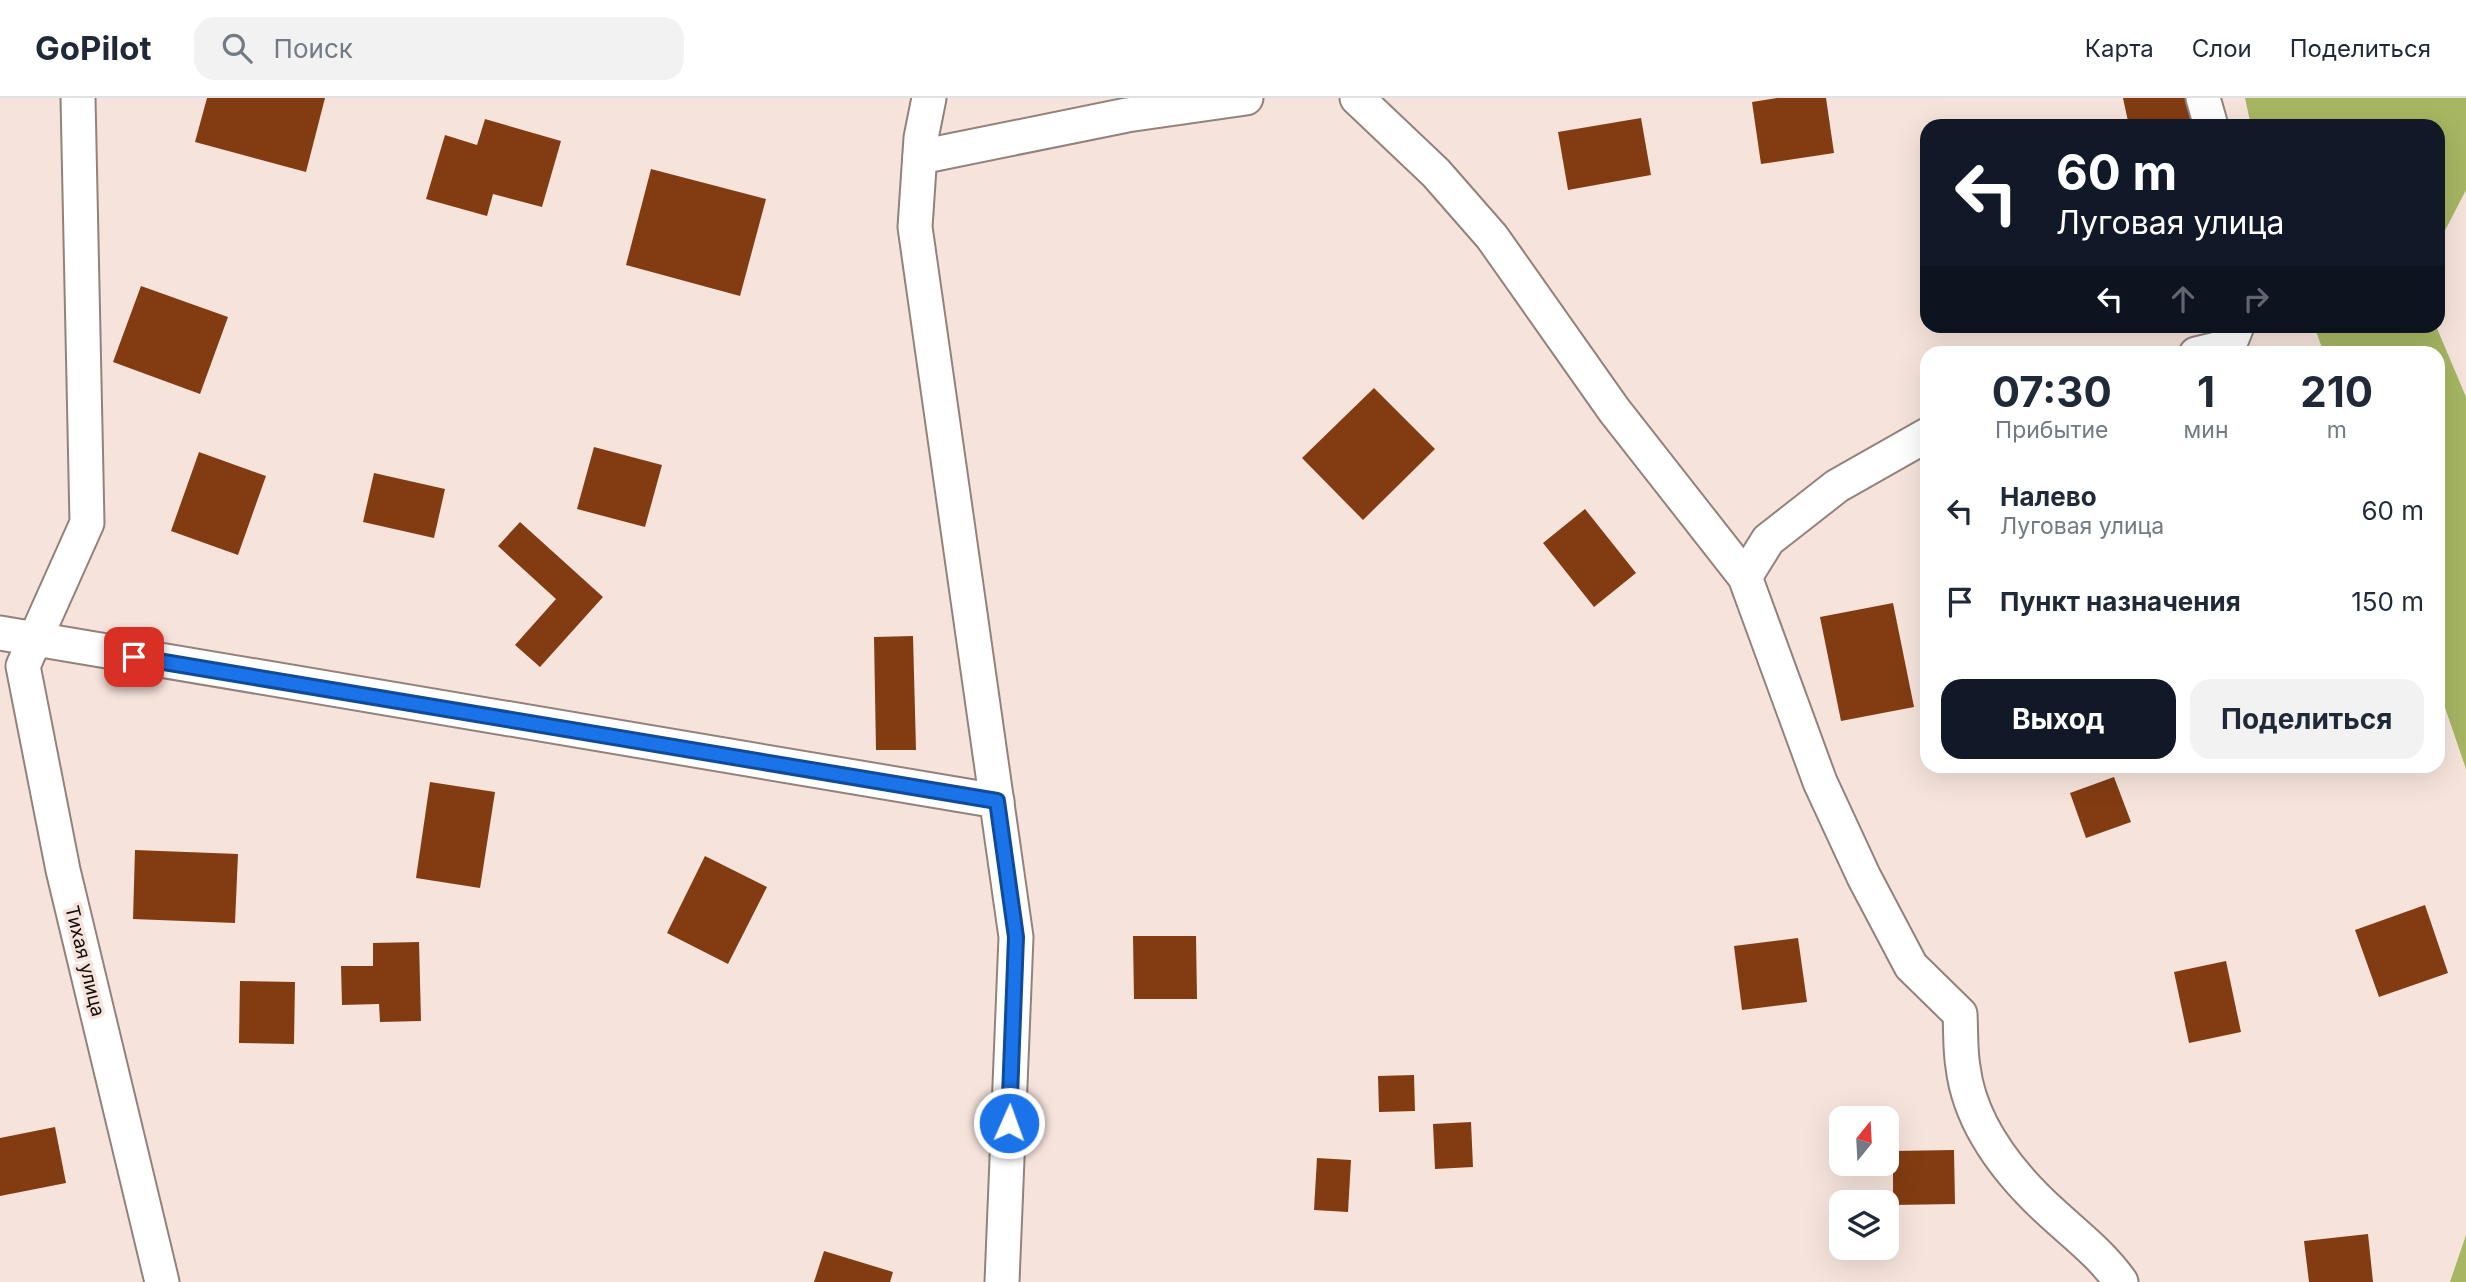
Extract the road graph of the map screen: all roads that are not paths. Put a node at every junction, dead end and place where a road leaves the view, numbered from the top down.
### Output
1 (78, 98) edge
2 (929, 98) edge
3 (1247, 98) edge
4 (1357, 98) edge
5 (2203, 98) edge
6 (2209, 119) edge
7 (920, 157) junction
8 (1920, 439) edge
9 (1745, 577) junction
10 (0, 633) edge
11 (35, 639) junction
12 (997, 801) junction
13 (162, 1282) edge
14 (1002, 1282) edge
15 (2121, 1282) edge

1 - 11 street, Тихая улица
2 - 7 street
3 - 7 street
4 - 9 street
5 - 6 street
7 - 12 street
8 - 9 street
9 - 15 street
10 - 11 street
11 - 12 street
11 - 13 street, Тихая улица
12 - 14 street

